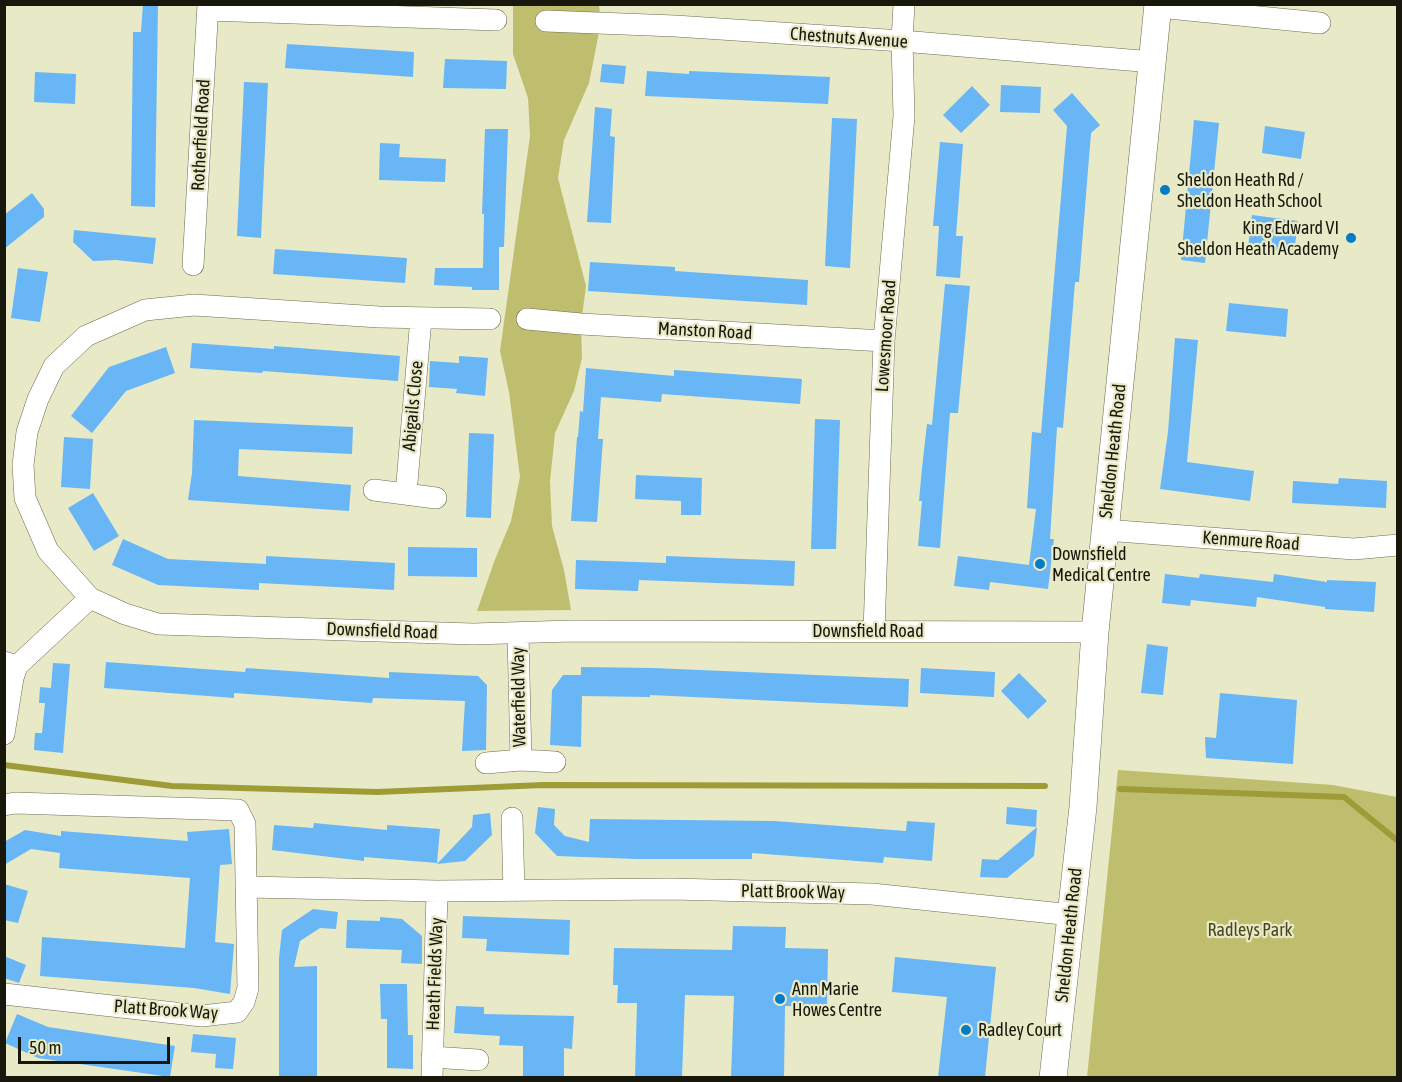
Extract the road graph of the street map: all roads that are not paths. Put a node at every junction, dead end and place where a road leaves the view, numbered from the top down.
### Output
1 (904, 4) edge
2 (1158, 6) edge
3 (208, 7) edge
4 (496, 20) dead end
5 (546, 21) dead end
6 (1320, 23) dead end
7 (902, 41) junction
8 (1153, 62) junction
9 (193, 265) dead end
10 (421, 318) junction
11 (490, 319) dead end
12 (527, 319) dead end
13 (884, 341) junction
14 (374, 490) dead end
15 (406, 494) junction
16 (435, 498) dead end
17 (1105, 530) junction
18 (1398, 545) edge
19 (90, 598) junction
20 (874, 631) junction
21 (1095, 632) junction
22 (518, 634) junction
23 (11, 664) edge
24 (4, 734) edge
25 (521, 760) junction
26 (555, 762) dead end
27 (486, 763) dead end
28 (4, 806) edge
29 (512, 818) dead end
30 (247, 887) junction
31 (437, 891) junction
32 (514, 891) junction
33 (1071, 915) junction
34 (4, 994) edge
35 (478, 1060) dead end
36 (432, 1067) edge
37 (1053, 1077) edge

1 - 7 street, Lowesmoor Road
2 - 6 street
2 - 8 street, Sheldon Heath Road
3 - 4 street
3 - 9 street, Rotherfield Road
5 - 7 street, Chestnuts Avenue
7 - 8 street, Chestnuts Avenue
7 - 13 street, Lowesmoor Road
8 - 17 street, Sheldon Heath Road
10 - 11 street
10 - 15 street, Abigails Close
10 - 19 street, Downsfield Road
12 - 13 street, Manston Road
13 - 20 street, Lowesmoor Road
14 - 15 street
15 - 16 street
17 - 18 street, Kenmure Road
17 - 21 street, Sheldon Heath Road
19 - 22 street, Downsfield Road
19 - 23 street
20 - 21 street, Downsfield Road
20 - 22 street, Downsfield Road
21 - 33 street, Sheldon Heath Road
22 - 25 street, Waterfield Way
23 - 24 street
25 - 26 street
25 - 27 street
28 - 30 street, Platt Brook Way
29 - 32 street
30 - 31 street, Platt Brook Way
30 - 34 street, Platt Brook Way
31 - 32 street, Platt Brook Way
31 - 36 street, Heath Fields Way
32 - 33 street, Platt Brook Way
33 - 37 street, Sheldon Heath Road
35 - 36 street, Heath Fields Way

